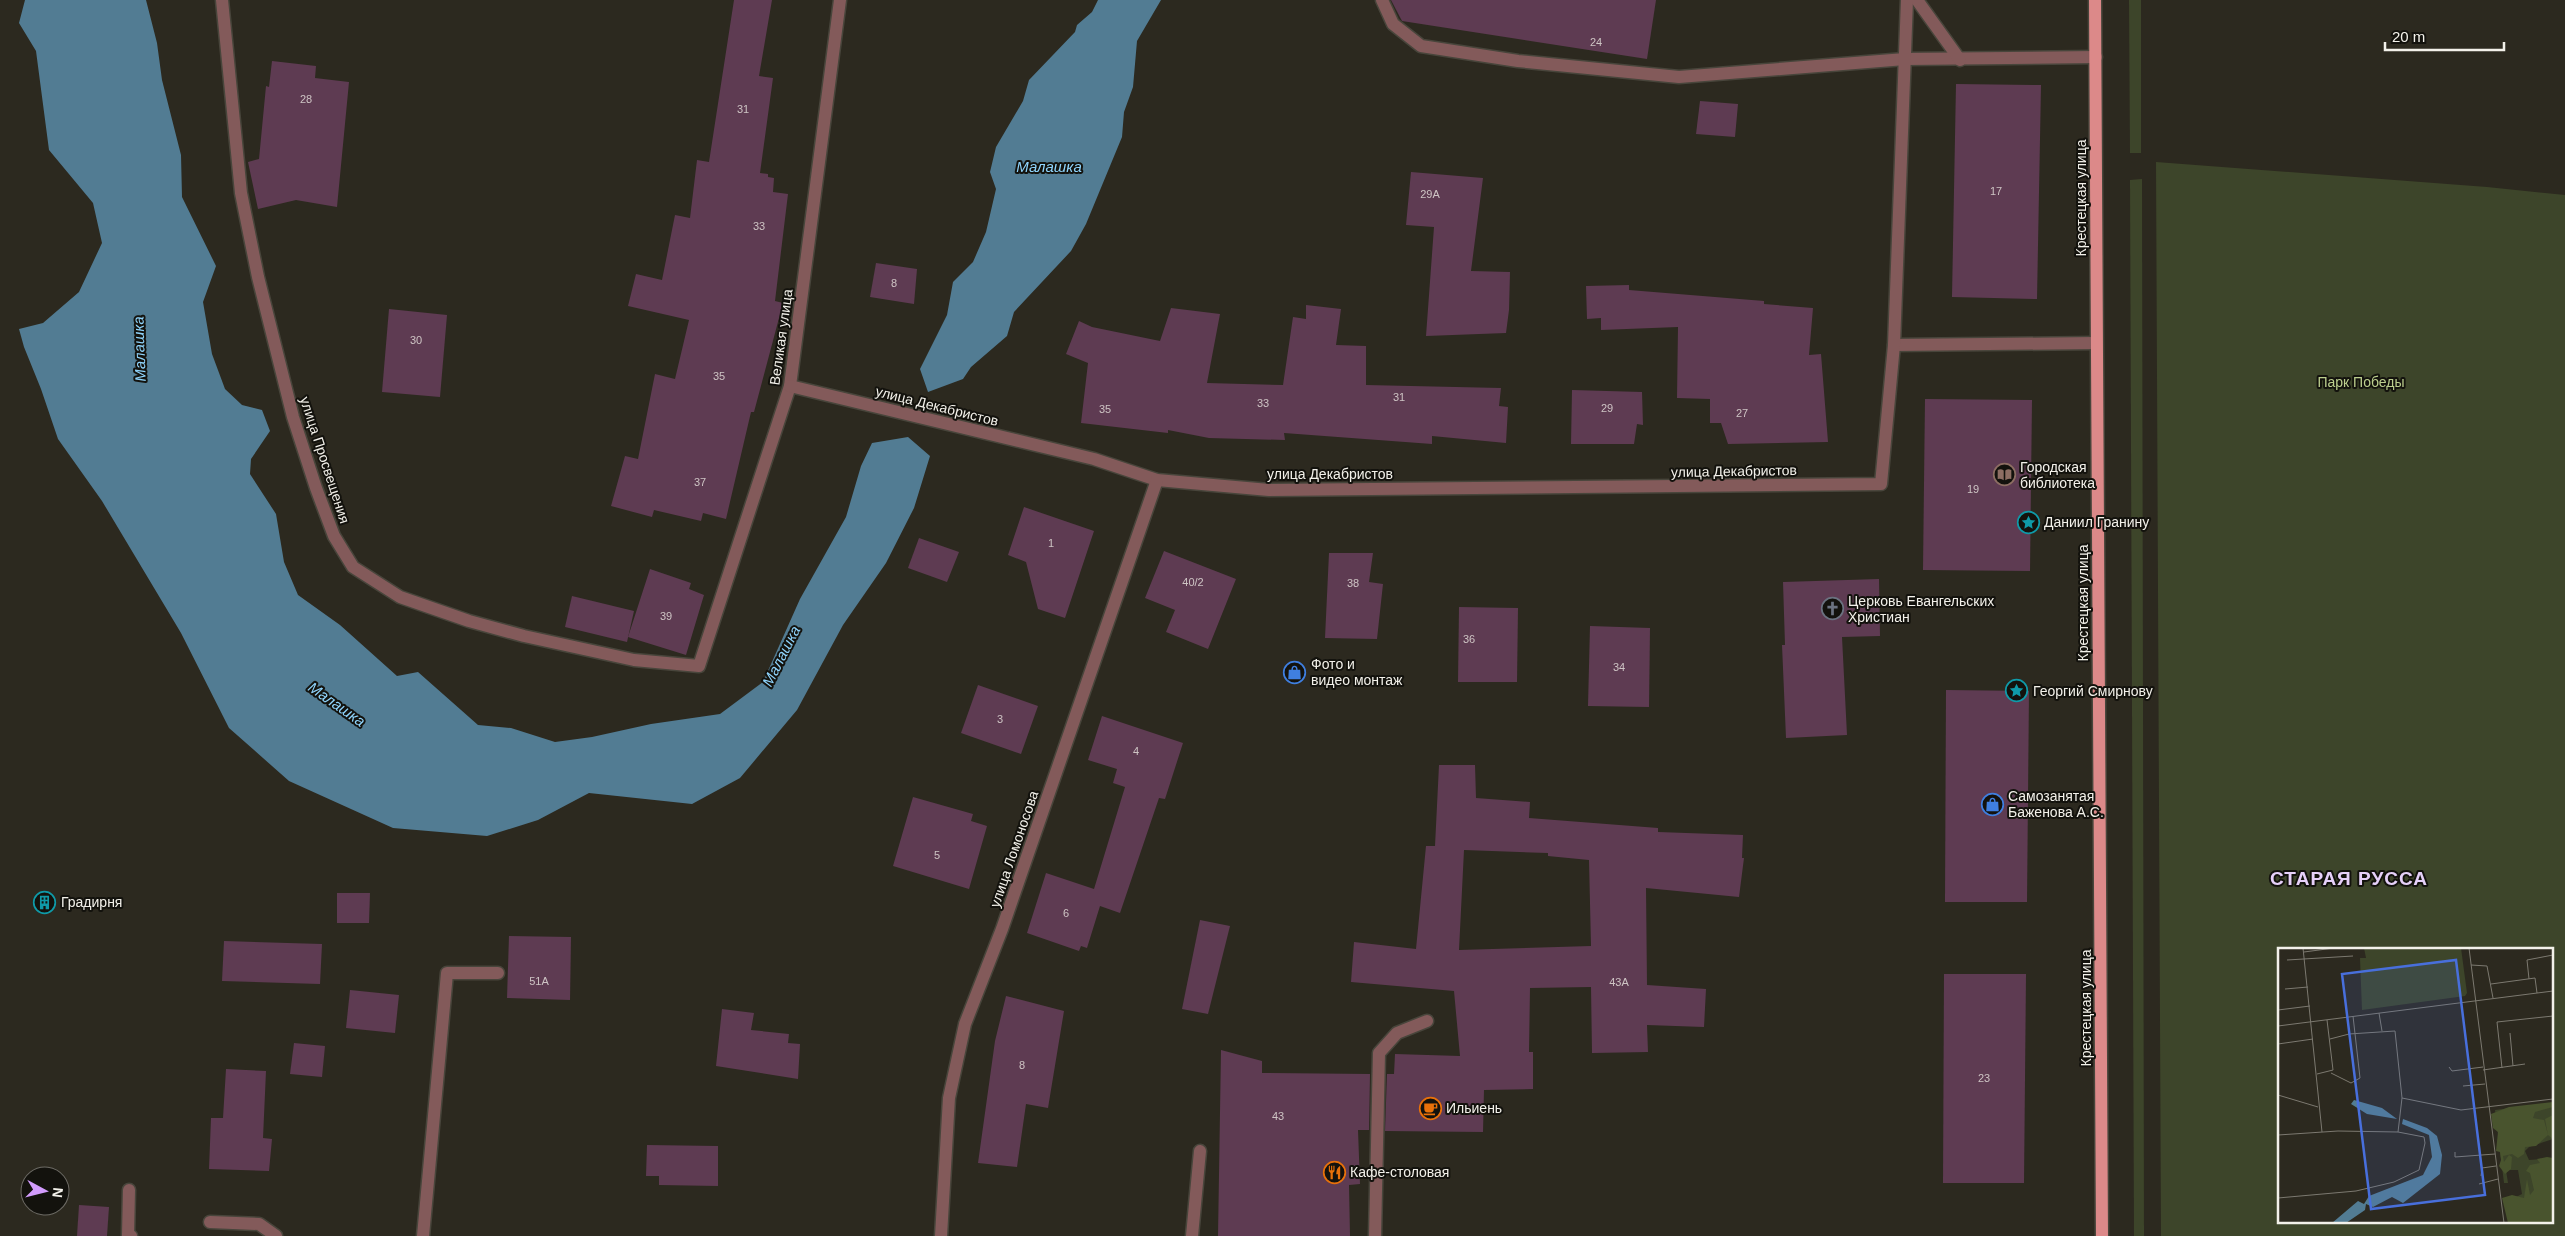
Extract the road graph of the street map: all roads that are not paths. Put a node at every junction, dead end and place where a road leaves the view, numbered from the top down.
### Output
1 (222, 0) edge
2 (840, 0) edge
3 (1382, 0) edge
4 (1907, 0) edge
5 (1917, 0) edge
6 (2095, 0) edge
7 (2096, 58) junction
8 (1906, 59) junction
9 (1960, 60) junction
10 (2096, 343) junction
11 (1894, 345) junction
12 (790, 386) junction
13 (1157, 480) junction
14 (699, 666) joint
15 (498, 973) dead end
16 (1427, 1021) dead end
17 (1200, 1150) dead end
18 (129, 1190) dead end
19 (210, 1222) dead end
20 (131, 1236) edge
21 (276, 1236) edge
22 (423, 1236) edge
23 (940, 1236) edge
24 (1192, 1236) edge
25 (1375, 1236) edge
26 (2102, 1236) edge

1 - 14 street, улица Просвещения
2 - 12 street, Великая улица
3 - 8 street
4 - 8 street
5 - 9 street
6 - 7 main road, Крестецкая улица
7 - 9 street
7 - 10 main road, Крестецкая улица
8 - 9 street
8 - 11 street
10 - 11 street
10 - 26 main road, Крестецкая улица
11 - 13 street, улица Декабристов
12 - 13 street, улица Декабристов
12 - 14 street, Великая улица
13 - 23 street, улица Ломоносова
15 - 22 street
16 - 25 street
17 - 24 street
18 - 20 street
19 - 21 street

